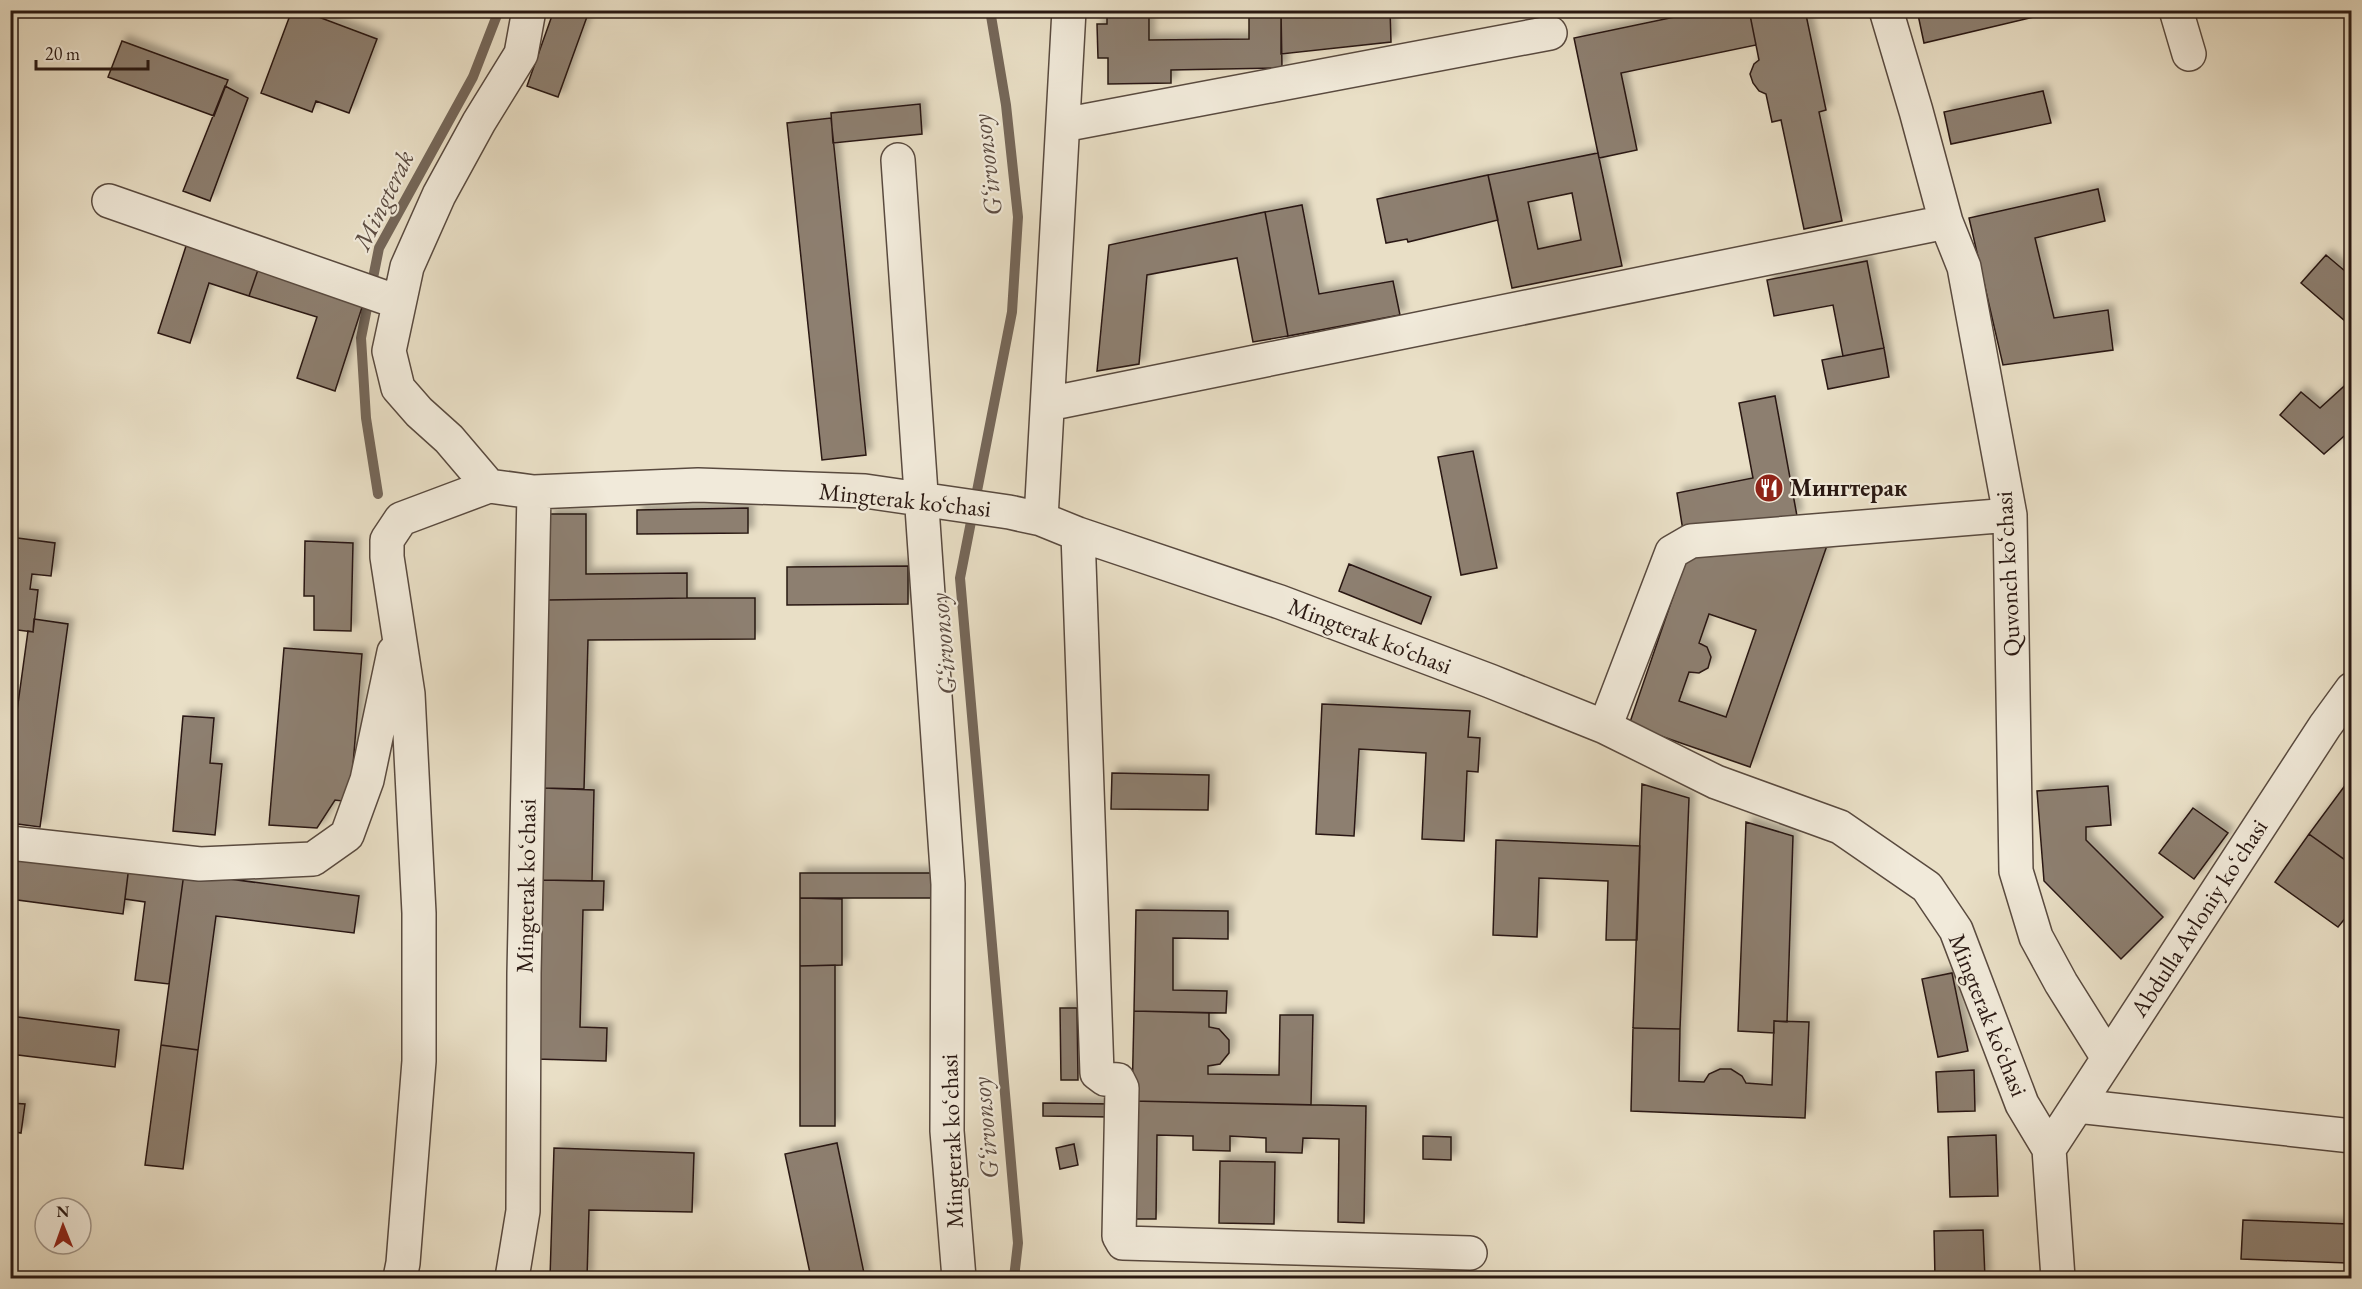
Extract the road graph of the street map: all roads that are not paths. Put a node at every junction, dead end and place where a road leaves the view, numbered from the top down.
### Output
1 (529, 10) edge
2 (1069, 10) edge
3 (1886, 10) edge
4 (2176, 10) edge
5 (1550, 33) dead end
6 (2189, 54) dead end
7 (1063, 125) junction
8 (898, 160) dead end
9 (109, 201) dead end
10 (1946, 222) junction
11 (398, 302) junction
12 (1048, 404) junction
13 (489, 486) junction
14 (534, 492) junction
15 (922, 500) junction
16 (2010, 515) junction
17 (1041, 519) junction
18 (1078, 534) junction
19 (398, 635) junction
20 (2352, 689) edge
21 (1605, 727) junction
22 (10, 843) edge
23 (2109, 1058) junction
24 (2077, 1106) junction
25 (2352, 1136) edge
26 (2049, 1149) junction
27 (1470, 1253) dead end
28 (400, 1278) edge
29 (512, 1278) edge
30 (959, 1278) edge
31 (2058, 1278) edge

1 - 11 street
2 - 7 street
3 - 10 street, Quvonch koʻchasi
4 - 6 street
5 - 7 street
7 - 12 street
8 - 15 street, Mingterak koʻchasi
9 - 11 street
10 - 12 street
10 - 16 street, Quvonch koʻchasi
11 - 13 street
12 - 17 street
13 - 14 street, Mingterak ko‘chasi
13 - 19 street
14 - 15 street, Mingterak ko‘chasi
14 - 29 street, Mingterak koʻchasi
15 - 17 street, Mingterak ko‘chasi
15 - 30 street, Mingterak koʻchasi
16 - 21 street
16 - 23 street, Quvonch koʻchasi
17 - 18 street, Mingterak ko‘chasi
18 - 21 street, Mingterak ko‘chasi
18 - 27 street
19 - 22 street
19 - 28 street
20 - 23 street, Abdulla Avloniy koʻchasi
21 - 26 street, Mingterak ko‘chasi
23 - 24 street, Abdulla Avloniy koʻchasi
24 - 25 street
24 - 26 street, Abdulla Avloniy koʻchasi
26 - 31 street

